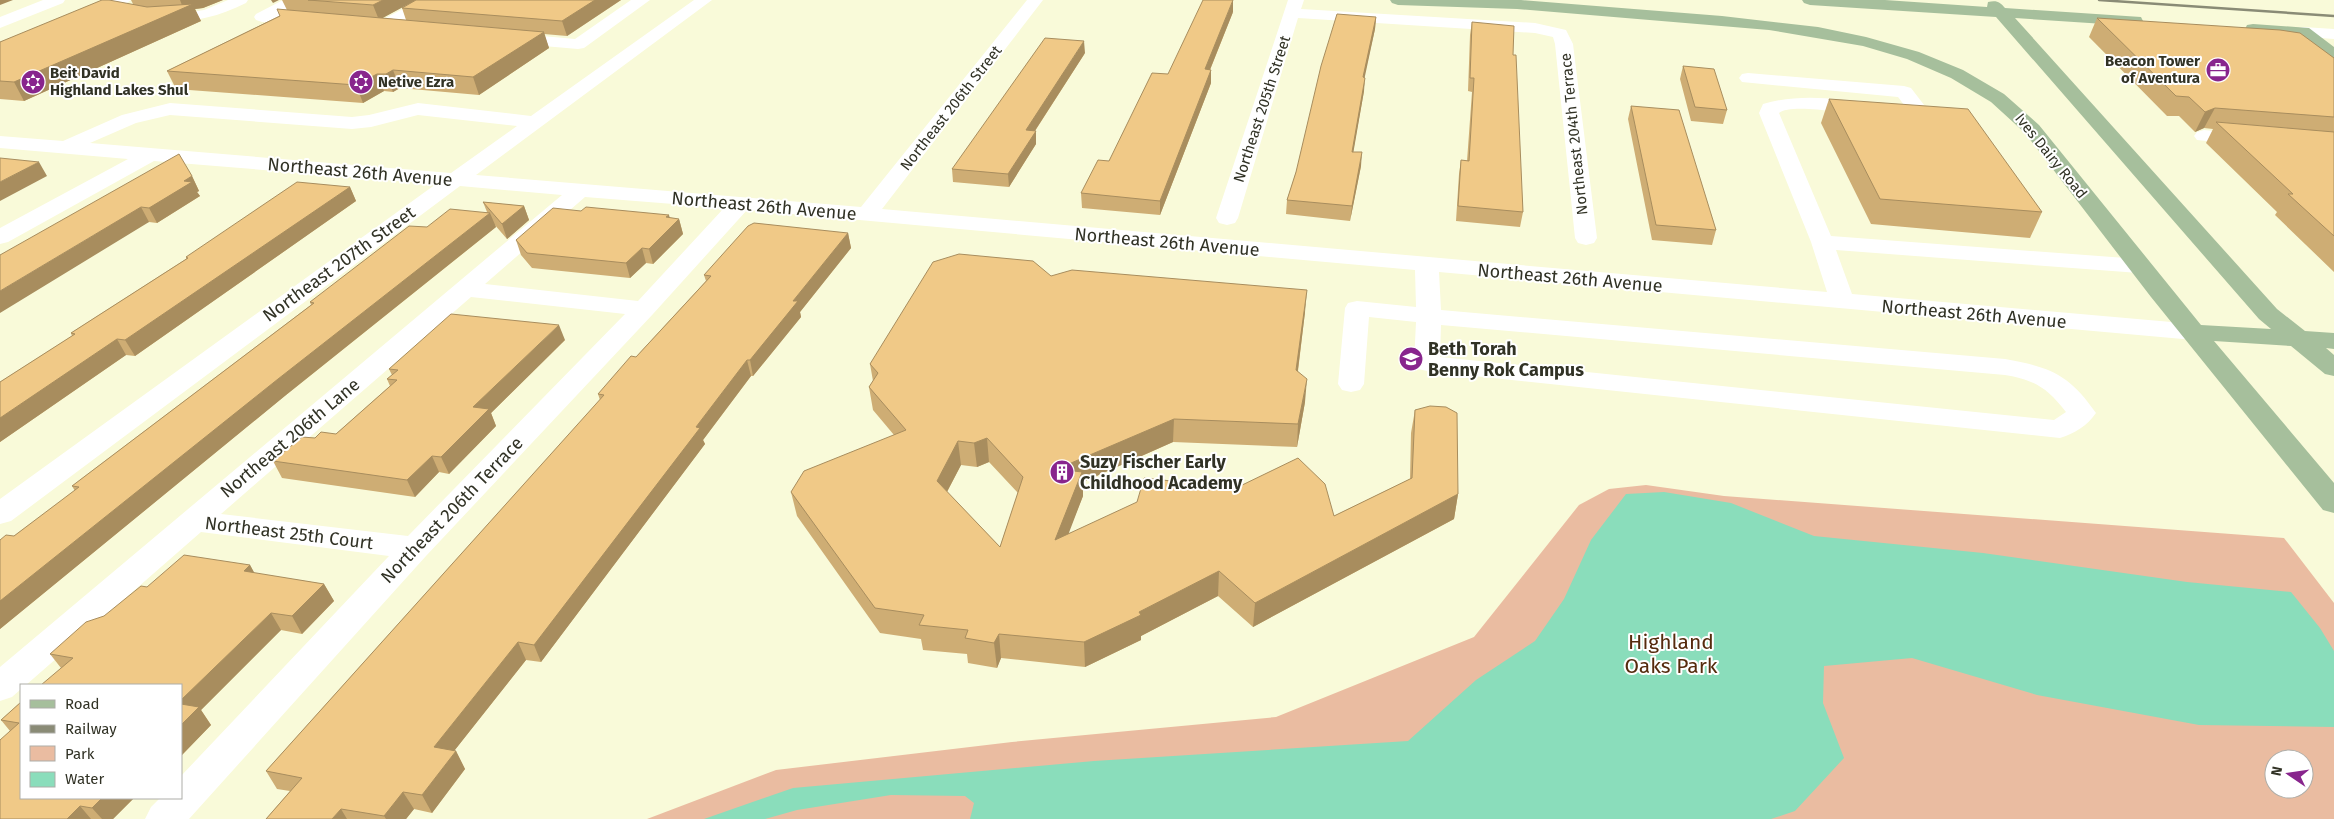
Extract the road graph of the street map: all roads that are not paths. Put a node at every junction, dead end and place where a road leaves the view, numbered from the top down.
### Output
1 (57, 0) edge
2 (123, 0) edge
3 (240, 0) edge
4 (296, 0) edge
5 (432, 0) edge
6 (642, 0) edge
7 (704, 0) edge
8 (1035, 0) edge
9 (1398, 0) edge
10 (1494, 0) edge
11 (1810, 0) edge
12 (1989, 0) edge
13 (1522, 5) junction
14 (1294, 7) edge
15 (327, 22) edge
16 (0, 23) edge
17 (2156, 23) edge
18 (364, 25) edge
19 (382, 26) junction
20 (2234, 28) edge
21 (421, 30) edge
22 (2303, 32) junction
23 (2334, 34) edge
24 (490, 36) edge
25 (2334, 55) edge
26 (1748, 78) dead end
27 (535, 122) junction
28 (2204, 136) edge
29 (2260, 140) edge
30 (0, 142) edge
31 (67, 148) junction
32 (150, 155) junction
33 (455, 180) junction
34 (580, 190) junction
35 (741, 203) junction
36 (866, 215) junction
37 (1227, 218) dead end
38 (0, 237) edge
39 (1586, 238) dead end
40 (1822, 242) junction
41 (1427, 265) junction
42 (2139, 266) junction
43 (467, 289) junction
44 (1842, 302) junction
45 (644, 309) junction
46 (1429, 316) junction
47 (2194, 332) junction
48 (2299, 339) junction
49 (2334, 341) edge
50 (2334, 368) edge
51 (1351, 384) dead end
52 (2334, 503) edge
53 (0, 514) edge
54 (192, 521) junction
55 (415, 548) junction
56 (0, 687) edge
57 (165, 819) edge

1 - 16 street
2 - 3 street
4 - 15 street
5 - 19 street
6 - 24 street
7 - 27 street, Northeast 207th Street
8 - 36 street, Northeast 206th Street
9 - 13 main road
10 - 13 main road, Ives Dairy Road
11 - 17 main road
12 - 48 main road
13 - 42 main road, Ives Dairy Road
14 - 37 street, Northeast 205th Street
14 - 39 street, Northeast 204th Terrace
18 - 19 street
19 - 21 street
20 - 22 main road
22 - 23 street
22 - 25 main road
26 - 40 street
27 - 31 street
27 - 33 street, Northeast 207th Street
28 - 29 street
30 - 31 street, Northeast 26th Avenue
31 - 32 street, Northeast 26th Avenue
32 - 33 street, Northeast 26th Avenue
32 - 38 street
33 - 34 street, Northeast 26th Avenue
33 - 53 street, Northeast 207th Street
34 - 35 street, Northeast 26th Avenue
34 - 43 street, Northeast 206th Lane
35 - 36 street, Northeast 26th Avenue
35 - 45 street, Northeast 206th Terrace
36 - 41 street, Northeast 26th Avenue
40 - 42 street
40 - 44 street
41 - 44 street, Northeast 26th Avenue
41 - 46 street
42 - 47 main road, Ives Dairy Road
43 - 45 street
43 - 54 street, Northeast 206th Lane
44 - 47 street, Northeast 26th Avenue
45 - 55 street, Northeast 206th Terrace
46 - 46 street
46 - 51 street
47 - 48 main road, Northeast 26th Avenue
47 - 52 main road, Ives Dairy Road
48 - 49 main road, Northeast 26th Avenue
48 - 50 main road
54 - 55 street, Northeast 25th Court
54 - 56 street, Northeast 206th Lane
55 - 57 street, Northeast 206th Terrace

